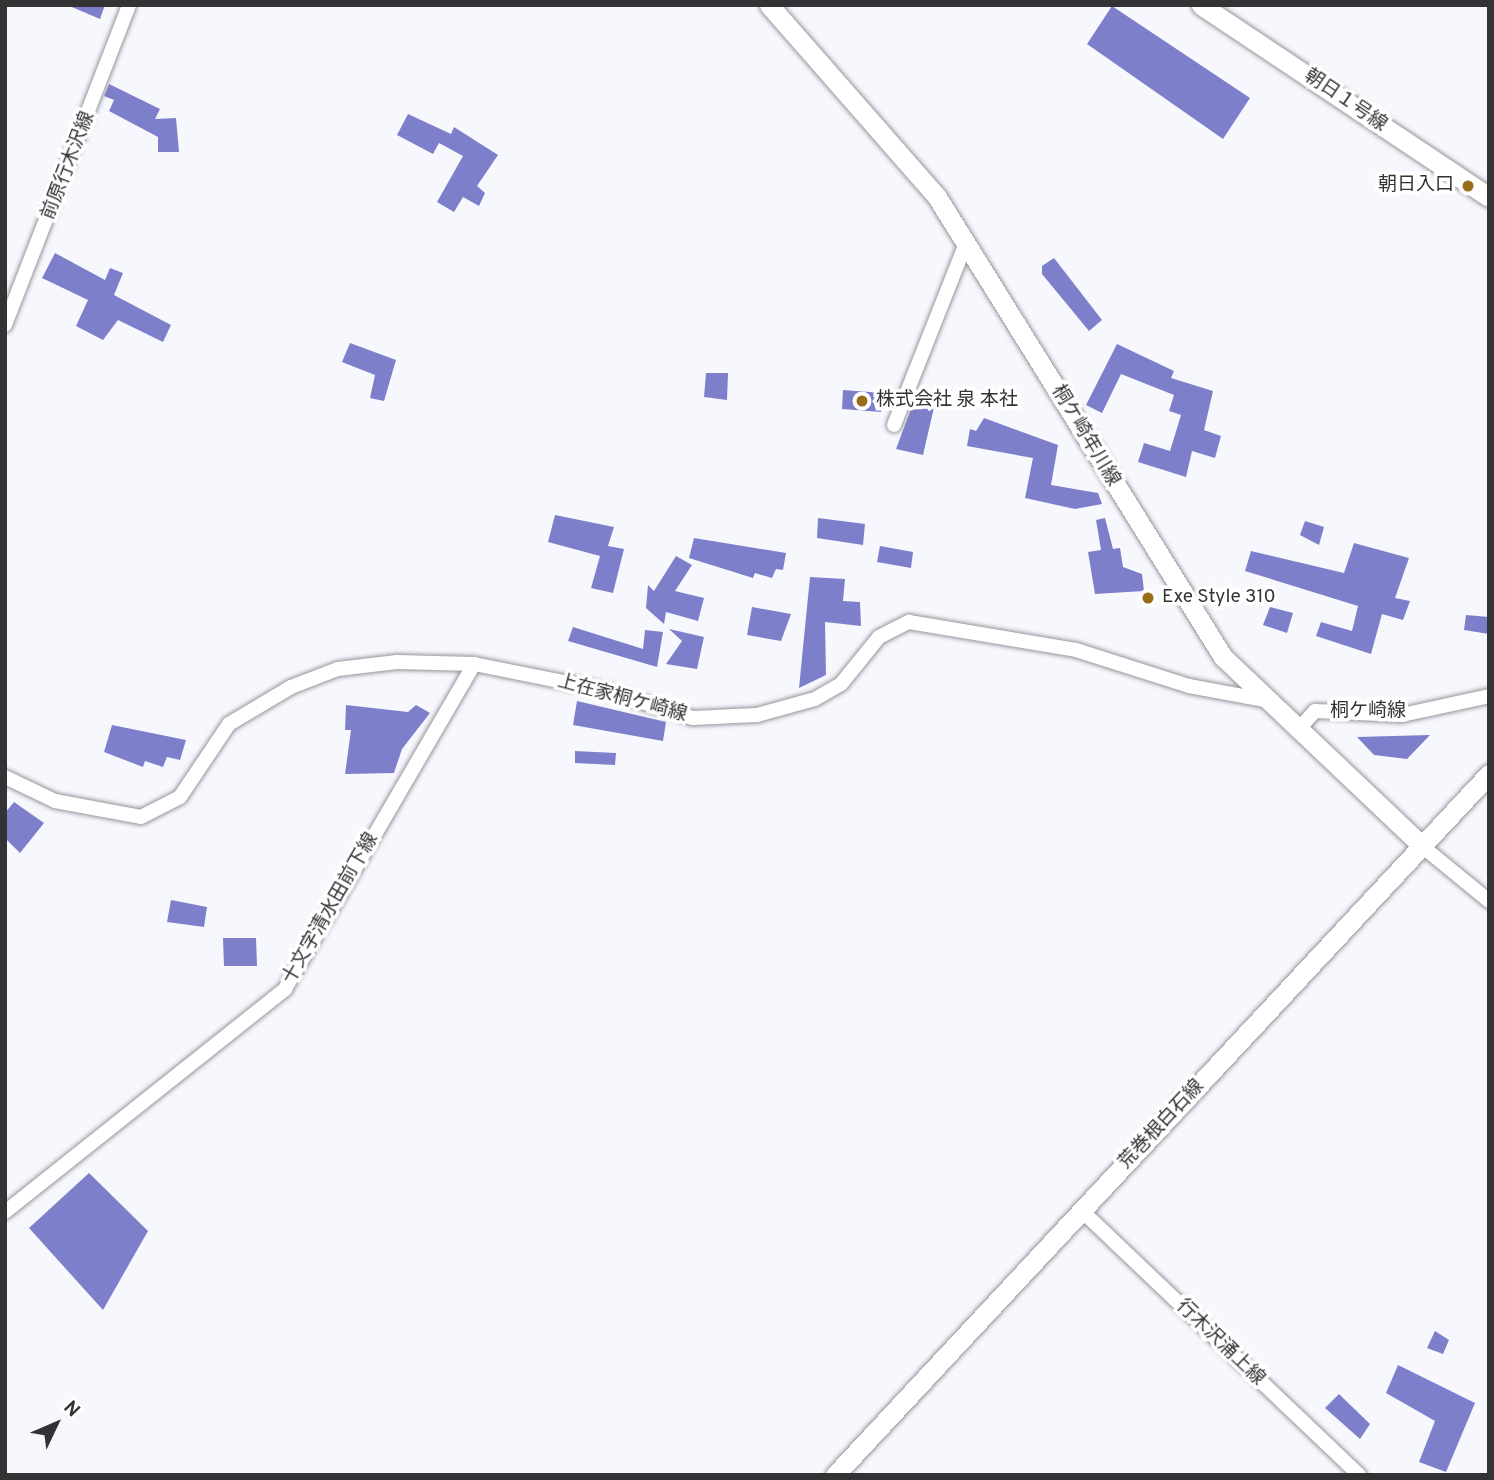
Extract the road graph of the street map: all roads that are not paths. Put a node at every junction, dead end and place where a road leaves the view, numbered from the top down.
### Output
1 (129, 5) edge
2 (769, 5) edge
3 (1201, 5) edge
4 (1489, 197) edge
5 (967, 241) junction
6 (5, 325) edge
7 (894, 425) dead end
8 (474, 664) junction
9 (1489, 696) edge
10 (1264, 700) junction
11 (1297, 732) junction
12 (1489, 774) edge
13 (5, 777) edge
14 (1422, 846) junction
15 (1489, 901) edge
16 (1082, 1211) junction
17 (5, 1212) edge
18 (835, 1475) edge
19 (1359, 1475) edge

1 - 6 street, 前原行木沢線
2 - 5 street, 桐ケ崎年川線
3 - 4 street, 朝日１号線
5 - 7 street
5 - 10 street, 桐ケ崎年川線
8 - 10 street, 上在家桐ケ崎線
8 - 13 street, 上在家桐ケ崎線
8 - 17 street, 十文字清水田前下線
9 - 11 street, 桐ケ崎線
10 - 11 street, 桐ケ崎年川線
11 - 14 street, 桐ケ崎年川線
12 - 14 street, 荒巻根白石線
14 - 15 street
14 - 16 street, 荒巻根白石線
16 - 18 street, 荒巻根白石線
16 - 19 street, 行木沢涌上線

